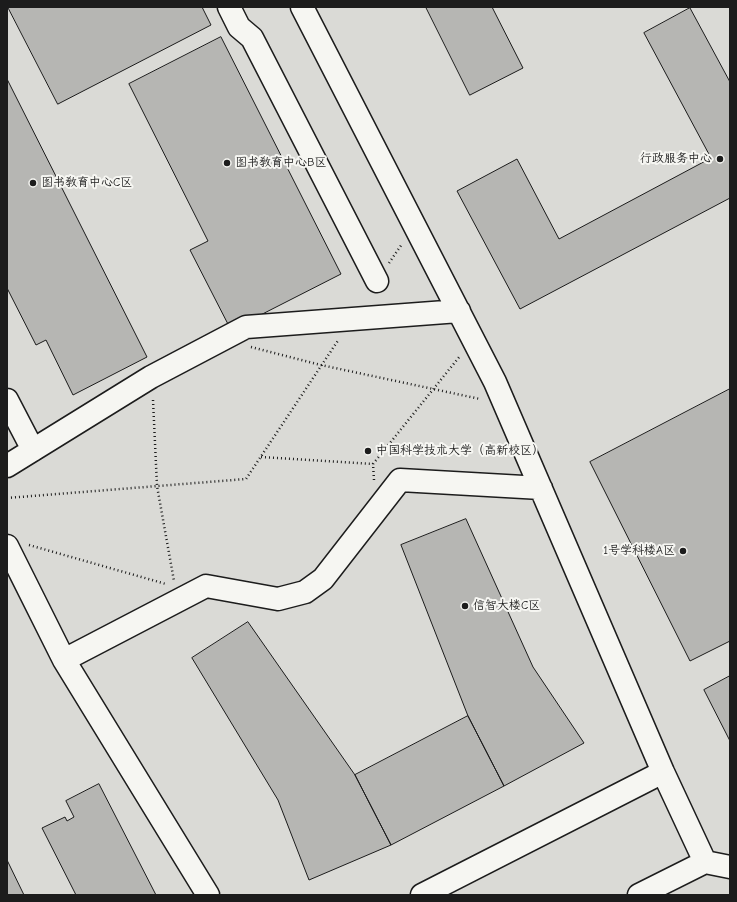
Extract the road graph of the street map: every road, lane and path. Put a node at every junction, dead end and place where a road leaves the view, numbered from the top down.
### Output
1 (229, 7) edge
2 (302, 7) edge
3 (414, 225) junction
4 (377, 281) joint
5 (459, 312) junction
6 (352, 319) junction
7 (222, 340) junction
8 (473, 340) junction
9 (321, 366) junction
10 (151, 377) junction
11 (434, 389) junction
12 (7, 400) edge
13 (504, 404) junction
14 (33, 450) junction
15 (261, 457) junction
16 (7, 466) edge
17 (157, 486) junction
18 (541, 488) junction
19 (7, 498) edge
20 (15, 544) edge
21 (175, 586) junction
22 (61, 654) junction
23 (663, 772) junction
24 (705, 862) junction
25 (730, 867) edge
26 (208, 895) edge
27 (422, 895) edge
28 (639, 895) edge

1 - 4 street
2 - 3 street
3 - 4 path
3 - 5 street
5 - 6 street
5 - 8 street
6 - 7 street
6 - 9 path
7 - 9 path
7 - 10 street
8 - 11 path
8 - 13 street
9 - 11 path
9 - 15 path
10 - 14 street
10 - 17 path
11 - 13 path
11 - 15 path
12 - 14 street
13 - 18 street
14 - 16 street
15 - 17 path
17 - 19 path
17 - 21 path
18 - 22 street
18 - 23 street
20 - 21 path
20 - 22 street
21 - 22 street
22 - 26 street
23 - 24 street
23 - 27 street
24 - 25 street
24 - 28 street

